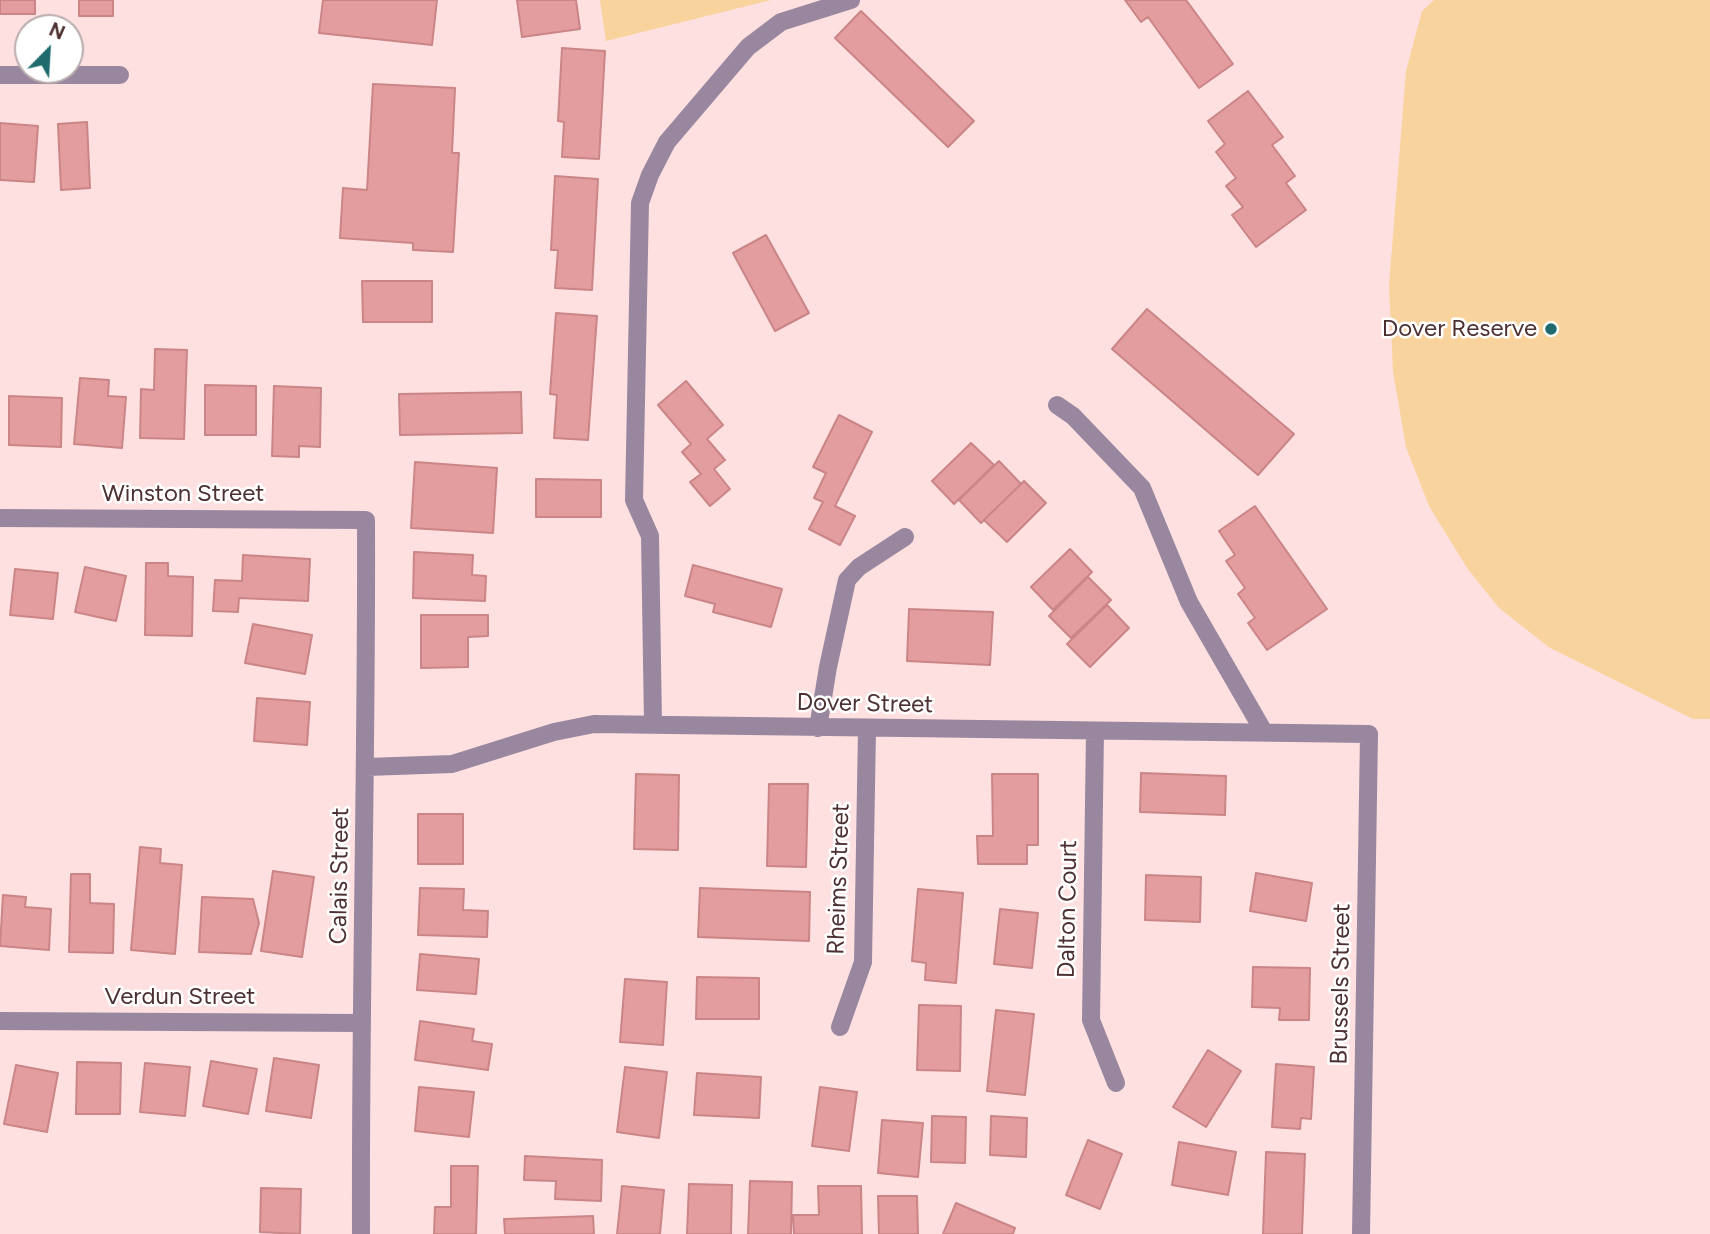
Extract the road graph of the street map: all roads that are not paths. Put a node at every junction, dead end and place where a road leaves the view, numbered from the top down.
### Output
1 (851, 0) edge
2 (0, 75) edge
3 (120, 75) dead end
4 (1057, 405) dead end
5 (0, 518) edge
6 (366, 520) joint
7 (905, 537) dead end
8 (653, 724) junction
9 (818, 728) junction
10 (867, 729) junction
11 (1095, 731) junction
12 (1264, 732) junction
13 (1369, 734) joint
14 (367, 767) junction
15 (0, 1021) edge
16 (360, 1023) junction
17 (841, 1027) dead end
18 (1116, 1083) dead end
19 (360, 1234) edge
20 (1361, 1234) edge

1 - 8 street
2 - 3 street
4 - 12 street
5 - 6 street, Winston Street
6 - 14 street, Calais Street
7 - 9 street
8 - 9 street, Dover Street
8 - 14 street, Dover Street
9 - 10 street, Dover Street
10 - 11 street, Dover Street
10 - 17 street, Rheims Street
11 - 12 street, Dover Street
11 - 18 street, Dalton Court
12 - 13 street, Dover Street
13 - 20 street, Brussels Street
14 - 16 street, Calais Street
15 - 16 street, Verdun Street
16 - 19 street, Calais Street

